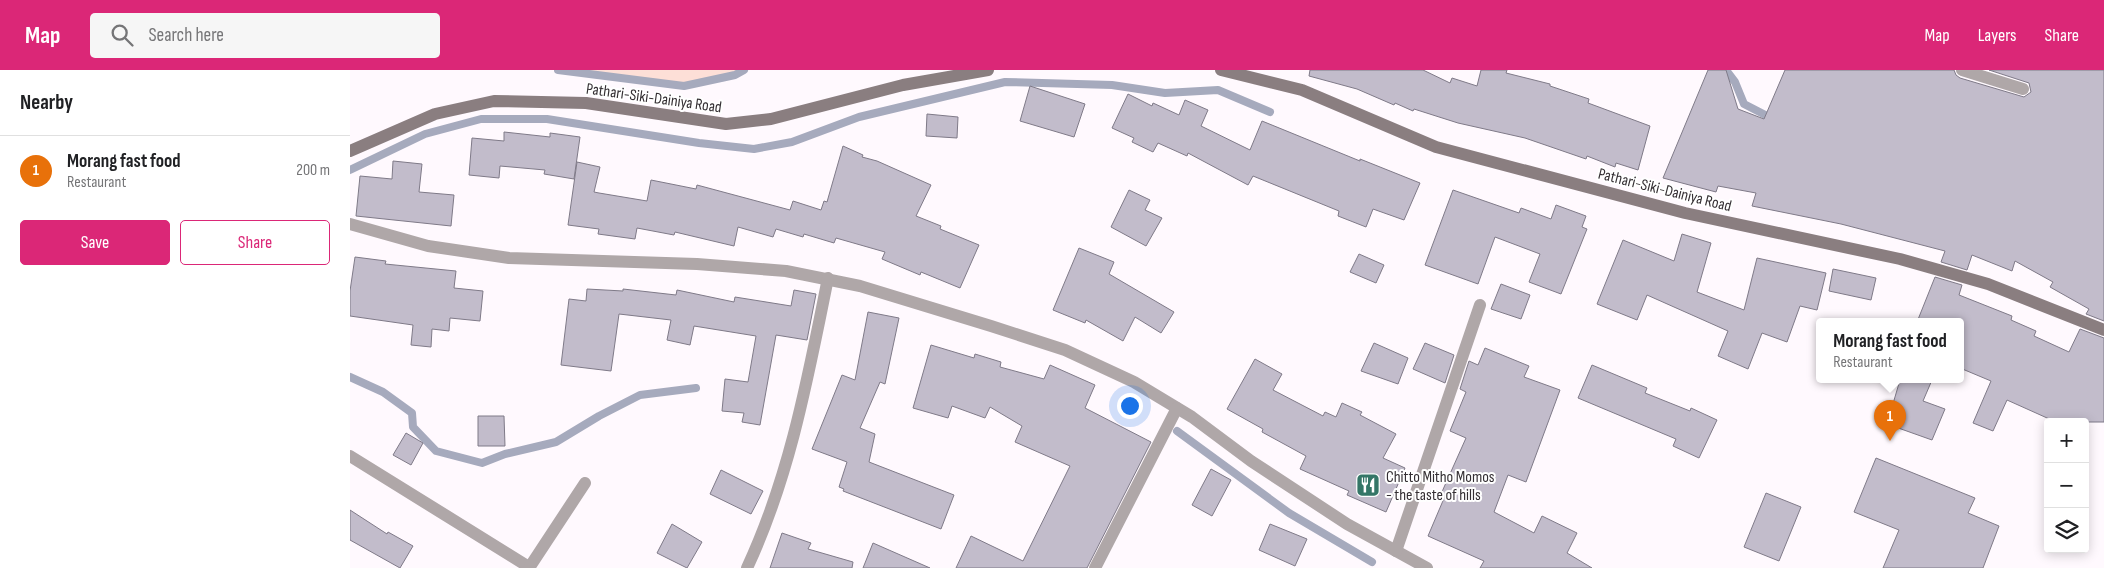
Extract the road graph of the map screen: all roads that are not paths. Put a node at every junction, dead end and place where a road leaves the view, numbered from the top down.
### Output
1 (988, 70) edge
2 (1222, 70) edge
3 (1962, 70) edge
4 (2023, 89) dead end
5 (350, 150) edge
6 (350, 224) edge
7 (828, 278) junction
8 (1480, 305) dead end
9 (2104, 330) edge
10 (1178, 408) junction
11 (350, 456) edge
12 (585, 484) dead end
13 (1396, 551) junction
14 (529, 568) edge
15 (747, 568) edge
16 (1096, 568) edge
17 (1427, 568) edge

1 - 5 main road, Pathari-Siki-Dainiya Road
2 - 9 main road, Pathari-Siki-Dainiya Road
3 - 4 street
6 - 7 street
7 - 10 street
7 - 15 street
8 - 13 street
10 - 13 street
10 - 16 street
11 - 14 street
12 - 14 street
13 - 17 street

